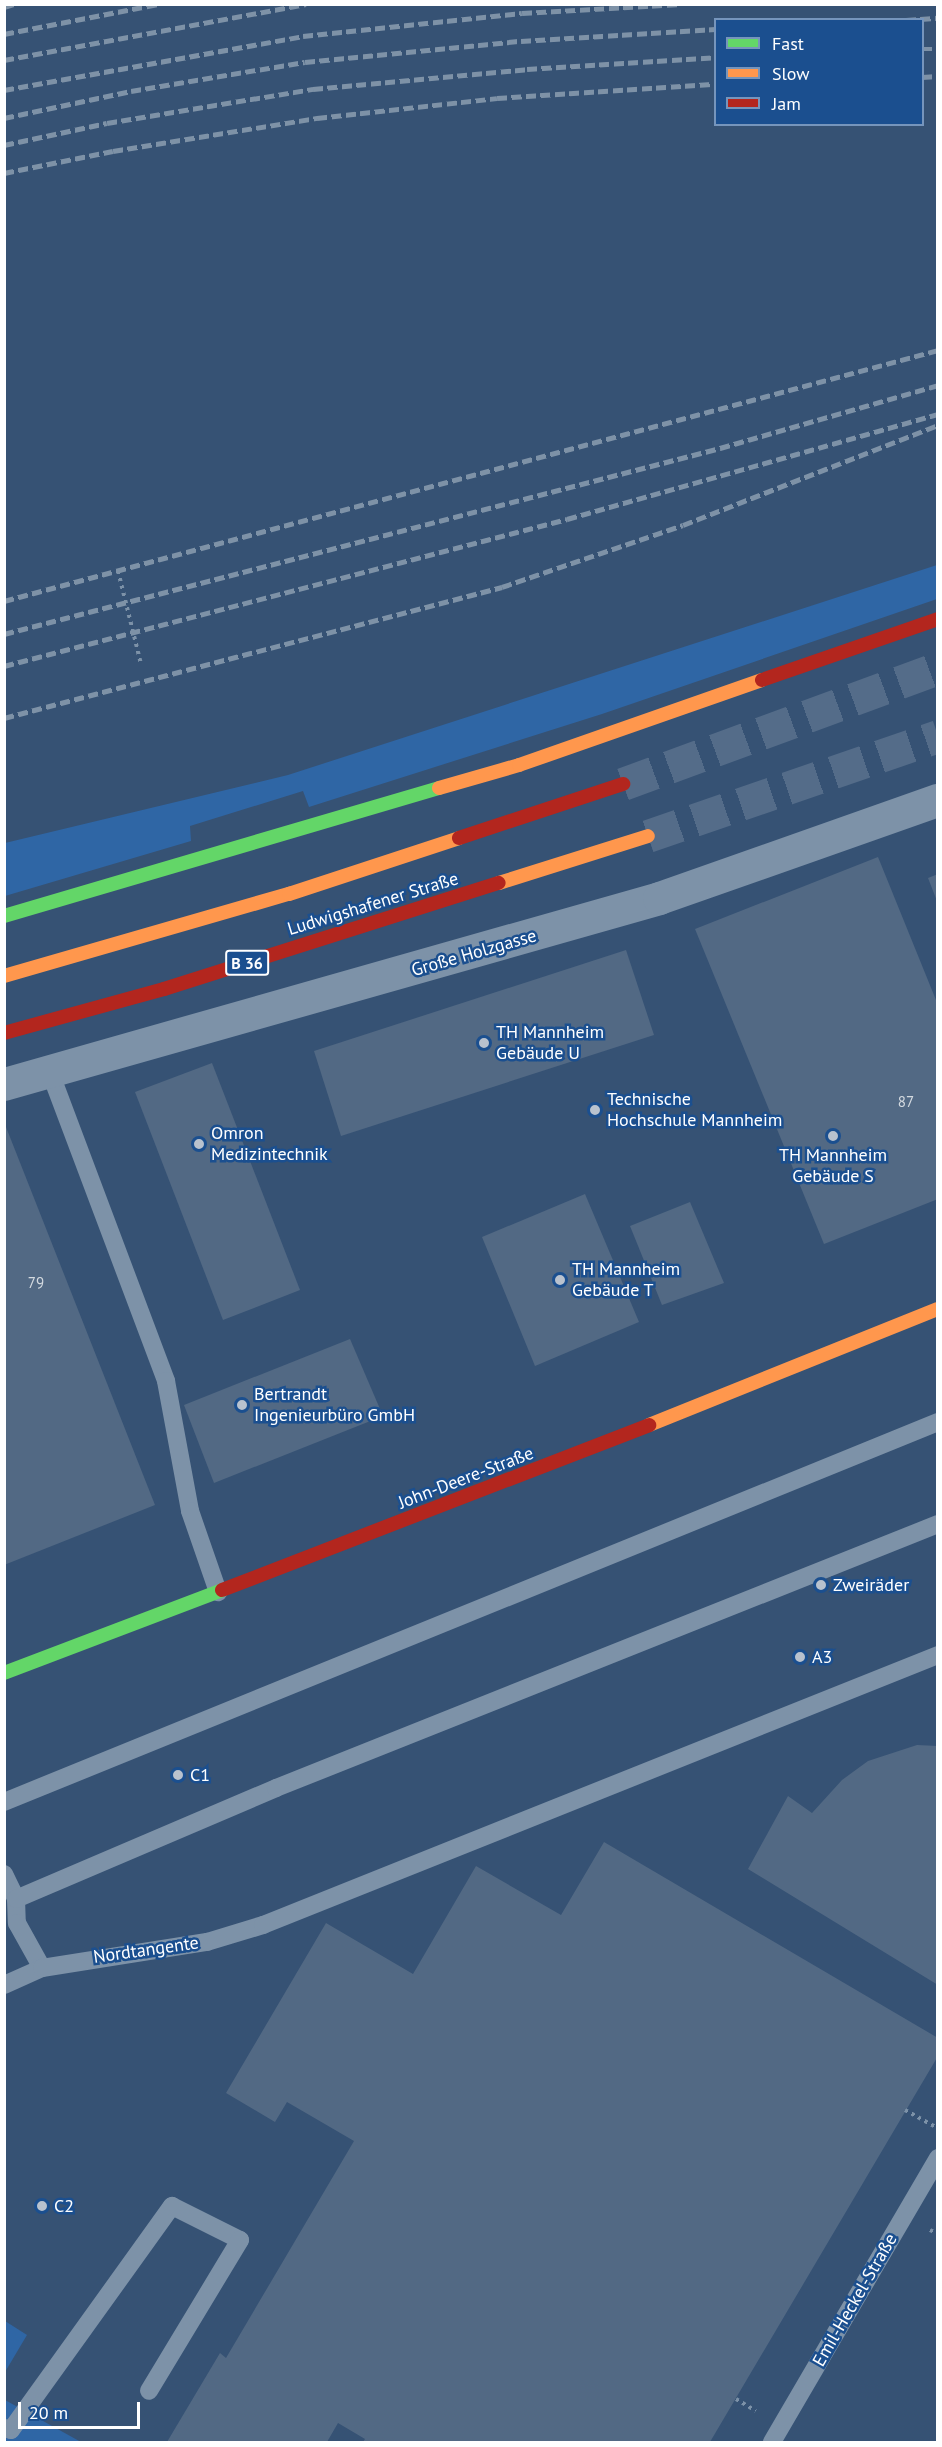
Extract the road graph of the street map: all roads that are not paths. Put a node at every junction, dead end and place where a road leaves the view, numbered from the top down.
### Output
1 (938, 619) edge
2 (623, 784) tunnel mouth
3 (938, 800) edge
4 (648, 836) tunnel mouth
5 (4, 915) edge
6 (4, 975) edge
7 (4, 1033) edge
8 (50, 1072) junction
9 (4, 1084) edge
10 (938, 1309) edge
11 (938, 1422) edge
12 (938, 1524) edge
13 (218, 1592) junction
14 (938, 1655) edge
15 (4, 1673) edge
16 (4, 1802) edge
17 (4, 1874) edge
18 (16, 1899) junction
19 (42, 1968) junction
20 (4, 1985) edge
21 (938, 2158) edge
22 (149, 2391) dead end
23 (4, 2428) edge
24 (772, 2442) edge

1 - 5 main road
2 - 6 main road, Ludwigshafener Straße
3 - 8 street, Große Holzgasse
4 - 7 main road, Ludwigshafener Straße / B 36
8 - 9 street, Große Holzgasse
8 - 13 lane
10 - 13 main road, John-Deere-Straße
11 - 16 lane
12 - 18 lane
13 - 15 main road, John-Deere-Straße
14 - 19 lane, Nordtangente
17 - 18 lane
18 - 19 lane
19 - 20 lane, Nordtangente
21 - 24 lane, Emil-Heckel-Straße
22 - 23 lane

